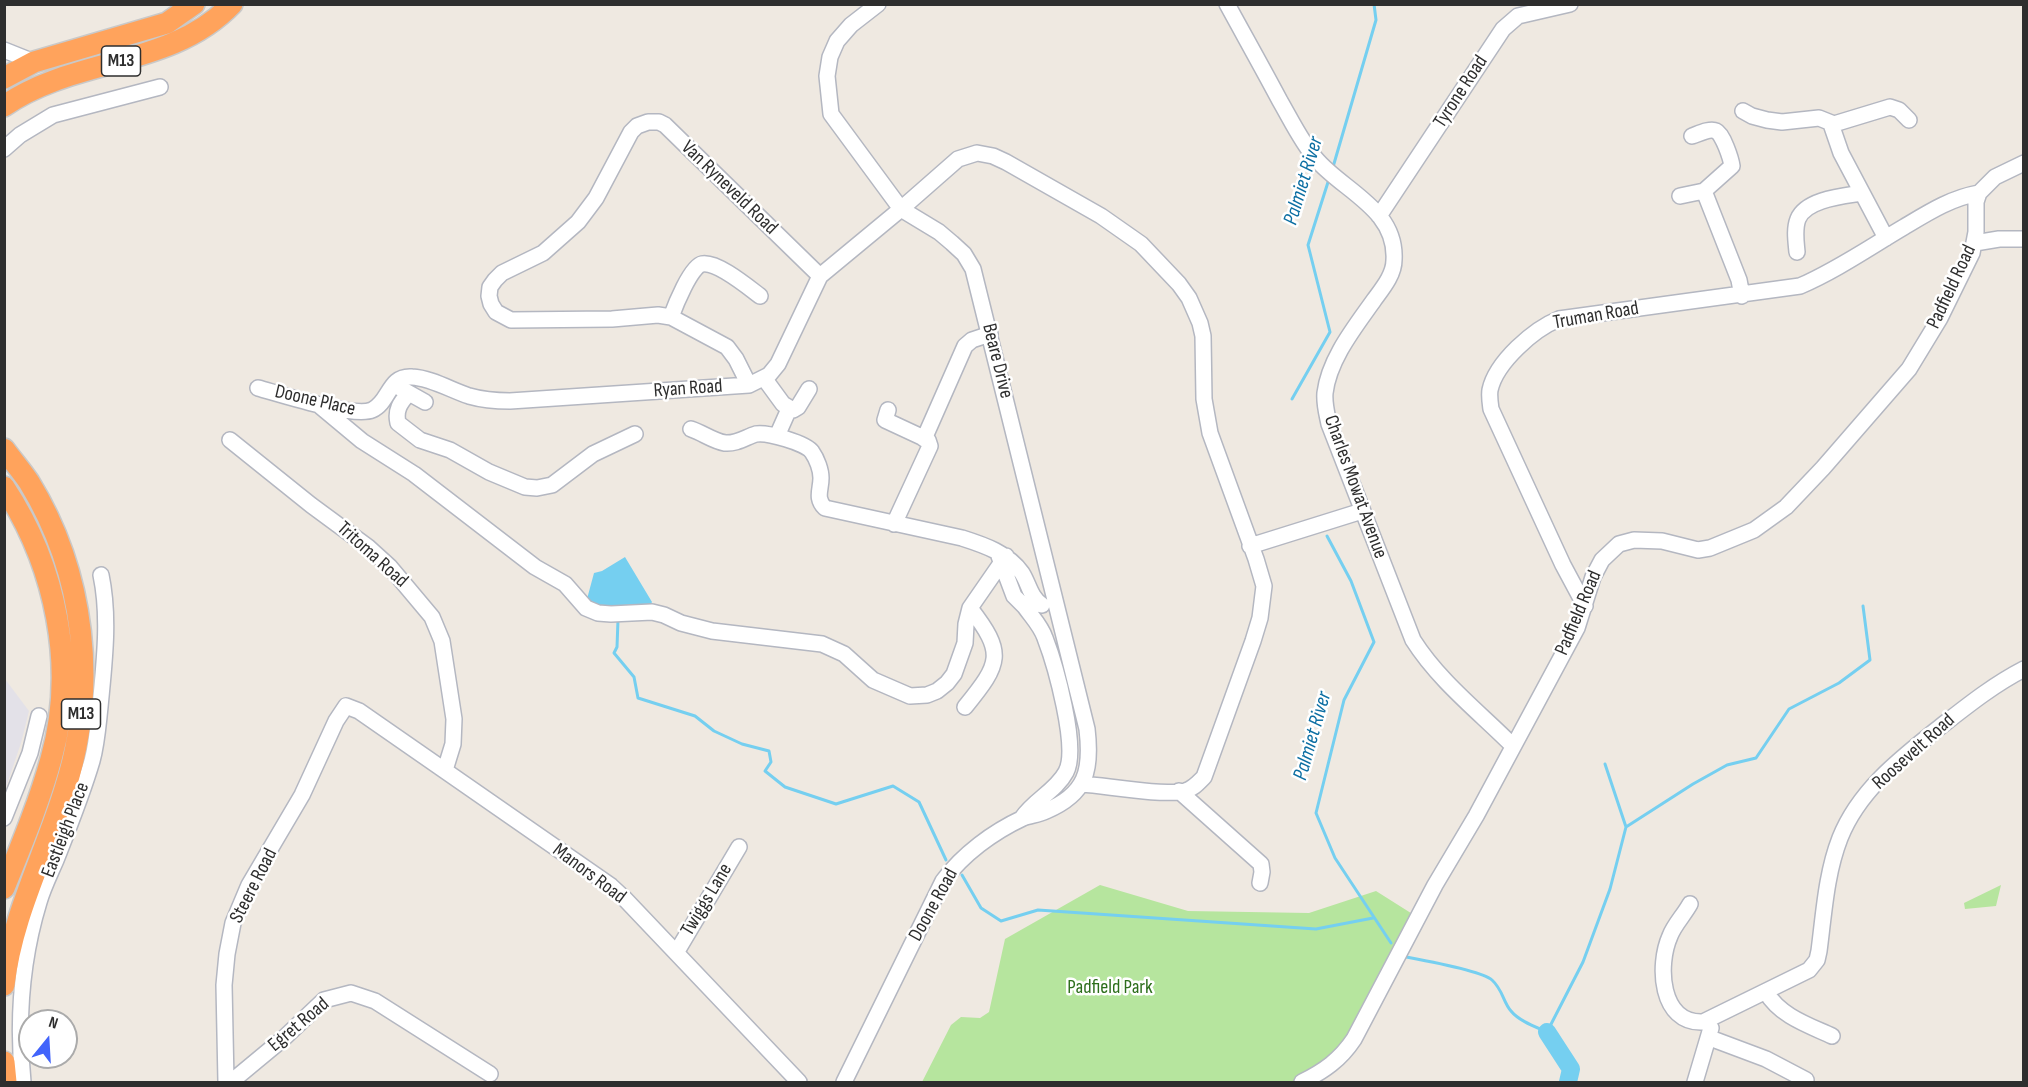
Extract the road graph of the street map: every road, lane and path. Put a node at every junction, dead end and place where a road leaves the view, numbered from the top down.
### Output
1 (194, 4) edge
2 (232, 4) edge
3 (878, 4) edge
4 (1227, 4) edge
5 (1570, 4) edge
6 (1518, 10) edge
7 (4, 50) edge
8 (34, 62) junction
9 (4, 78) edge
10 (160, 87) dead end
11 (4, 106) edge
12 (1743, 111) dead end
13 (1909, 120) dead end
14 (1831, 124) junction
15 (1692, 136) dead end
16 (4, 149) edge
17 (2024, 163) edge
18 (1704, 191) junction
19 (1979, 192) junction
20 (1862, 193) junction
21 (1680, 196) dead end
22 (901, 209) junction
23 (1379, 216) junction
24 (1886, 238) junction
25 (2024, 239) edge
26 (1975, 243) junction
27 (1797, 252) dead end
28 (820, 276) junction
29 (760, 296) dead end
30 (1742, 296) junction
31 (671, 317) junction
32 (990, 334) junction
33 (764, 378) junction
34 (393, 382) junction
35 (749, 385) junction
36 (258, 388) dead end
37 (808, 389) dead end
38 (409, 393) junction
39 (425, 402) dead end
40 (317, 404) junction
41 (789, 409) junction
42 (888, 410) dead end
43 (691, 429) dead end
44 (634, 434) dead end
45 (777, 436) junction
46 (924, 439) junction
47 (230, 440) dead end
48 (4, 449) edge
49 (4, 487) edge
50 (1362, 511) junction
51 (894, 524) junction
52 (1250, 546) junction
53 (1001, 557) junction
54 (101, 575) dead end
55 (1049, 602) junction
56 (1585, 606) junction
57 (1025, 607) junction
58 (970, 608) junction
59 (2024, 669) edge
60 (346, 706) joint
61 (965, 707) dead end
62 (39, 716) dead end
63 (1514, 746) junction
64 (445, 770) junction
65 (1082, 784) junction
66 (1179, 791) junction
67 (4, 818) edge
68 (1022, 818) junction
69 (739, 847) dead end
70 (1260, 883) dead end
71 (4, 888) edge
72 (1690, 904) dead end
73 (676, 953) junction
74 (4, 985) edge
75 (1766, 992) junction
76 (1710, 1019) junction
77 (1832, 1036) dead end
78 (1710, 1038) junction
79 (4, 1062) edge
80 (490, 1074) dead end
81 (1806, 1080) dead end
82 (6, 1083) edge
83 (23, 1083) edge
84 (226, 1083) edge
85 (231, 1083) edge
86 (799, 1083) edge
87 (844, 1083) edge
88 (1302, 1083) edge
89 (1695, 1083) edge

1 - 8 highway, M13
2 - 11 highway, M13
3 - 22 street
4 - 23 street, Charles Mowat Avenue
5 - 6 street, Tyrone Road
6 - 23 street, Tyrone Road
7 - 8 street
8 - 9 highway, M13
10 - 16 street
12 - 14 street
13 - 14 street
14 - 20 street
15 - 18 street
17 - 19 street
18 - 21 street
18 - 30 street
19 - 24 street, Truman Road
19 - 26 street, Padfield Road
20 - 24 street
20 - 27 street
22 - 28 street, Ryan Road
22 - 32 street, Beare Drive
22 - 52 street
23 - 50 street, Charles Mowat Avenue
24 - 30 street, Truman Road
25 - 26 street
26 - 56 street, Padfield Road
28 - 31 street, Van Ryneveld Road
28 - 33 street, Ryan Road
29 - 31 street
30 - 56 street, Truman Road
31 - 35 street
32 - 46 street
32 - 55 street, Beare Drive
33 - 35 street, Ryan Road
33 - 41 street
34 - 35 street, Ryan Road
34 - 38 street
34 - 40 street, Doone Place
36 - 40 street, Doone Place
37 - 41 street
38 - 39 street
38 - 44 street
40 - 58 street
41 - 45 street
42 - 46 street
43 - 45 street
45 - 51 street
46 - 51 street
47 - 64 street, Tritoma Road
48 - 74 highway, M13
49 - 71 highway, M13
50 - 52 street
50 - 63 street, Charles Mowat Avenue
51 - 53 street
52 - 66 street
53 - 55 street
53 - 57 street
53 - 58 street
54 - 83 street, Eastleigh Place
55 - 57 street
55 - 65 street, Beare Drive
56 - 63 street, Padfield Road
57 - 68 street
58 - 61 street
59 - 75 street, Roosevelt Road
60 - 64 street, Manors Road
60 - 84 street, Steere Road
62 - 67 street
63 - 88 street, Padfield Road
64 - 73 street, Manors Road
65 - 66 street
65 - 68 street, Doone Road
66 - 70 street
68 - 87 street, Doone Road
69 - 73 street, Twiggs Lane
72 - 76 street
73 - 86 street, Manors Road
75 - 76 street
75 - 77 street
76 - 78 street
78 - 81 street
78 - 89 street
79 - 82 highway
80 - 85 street, Egret Road

